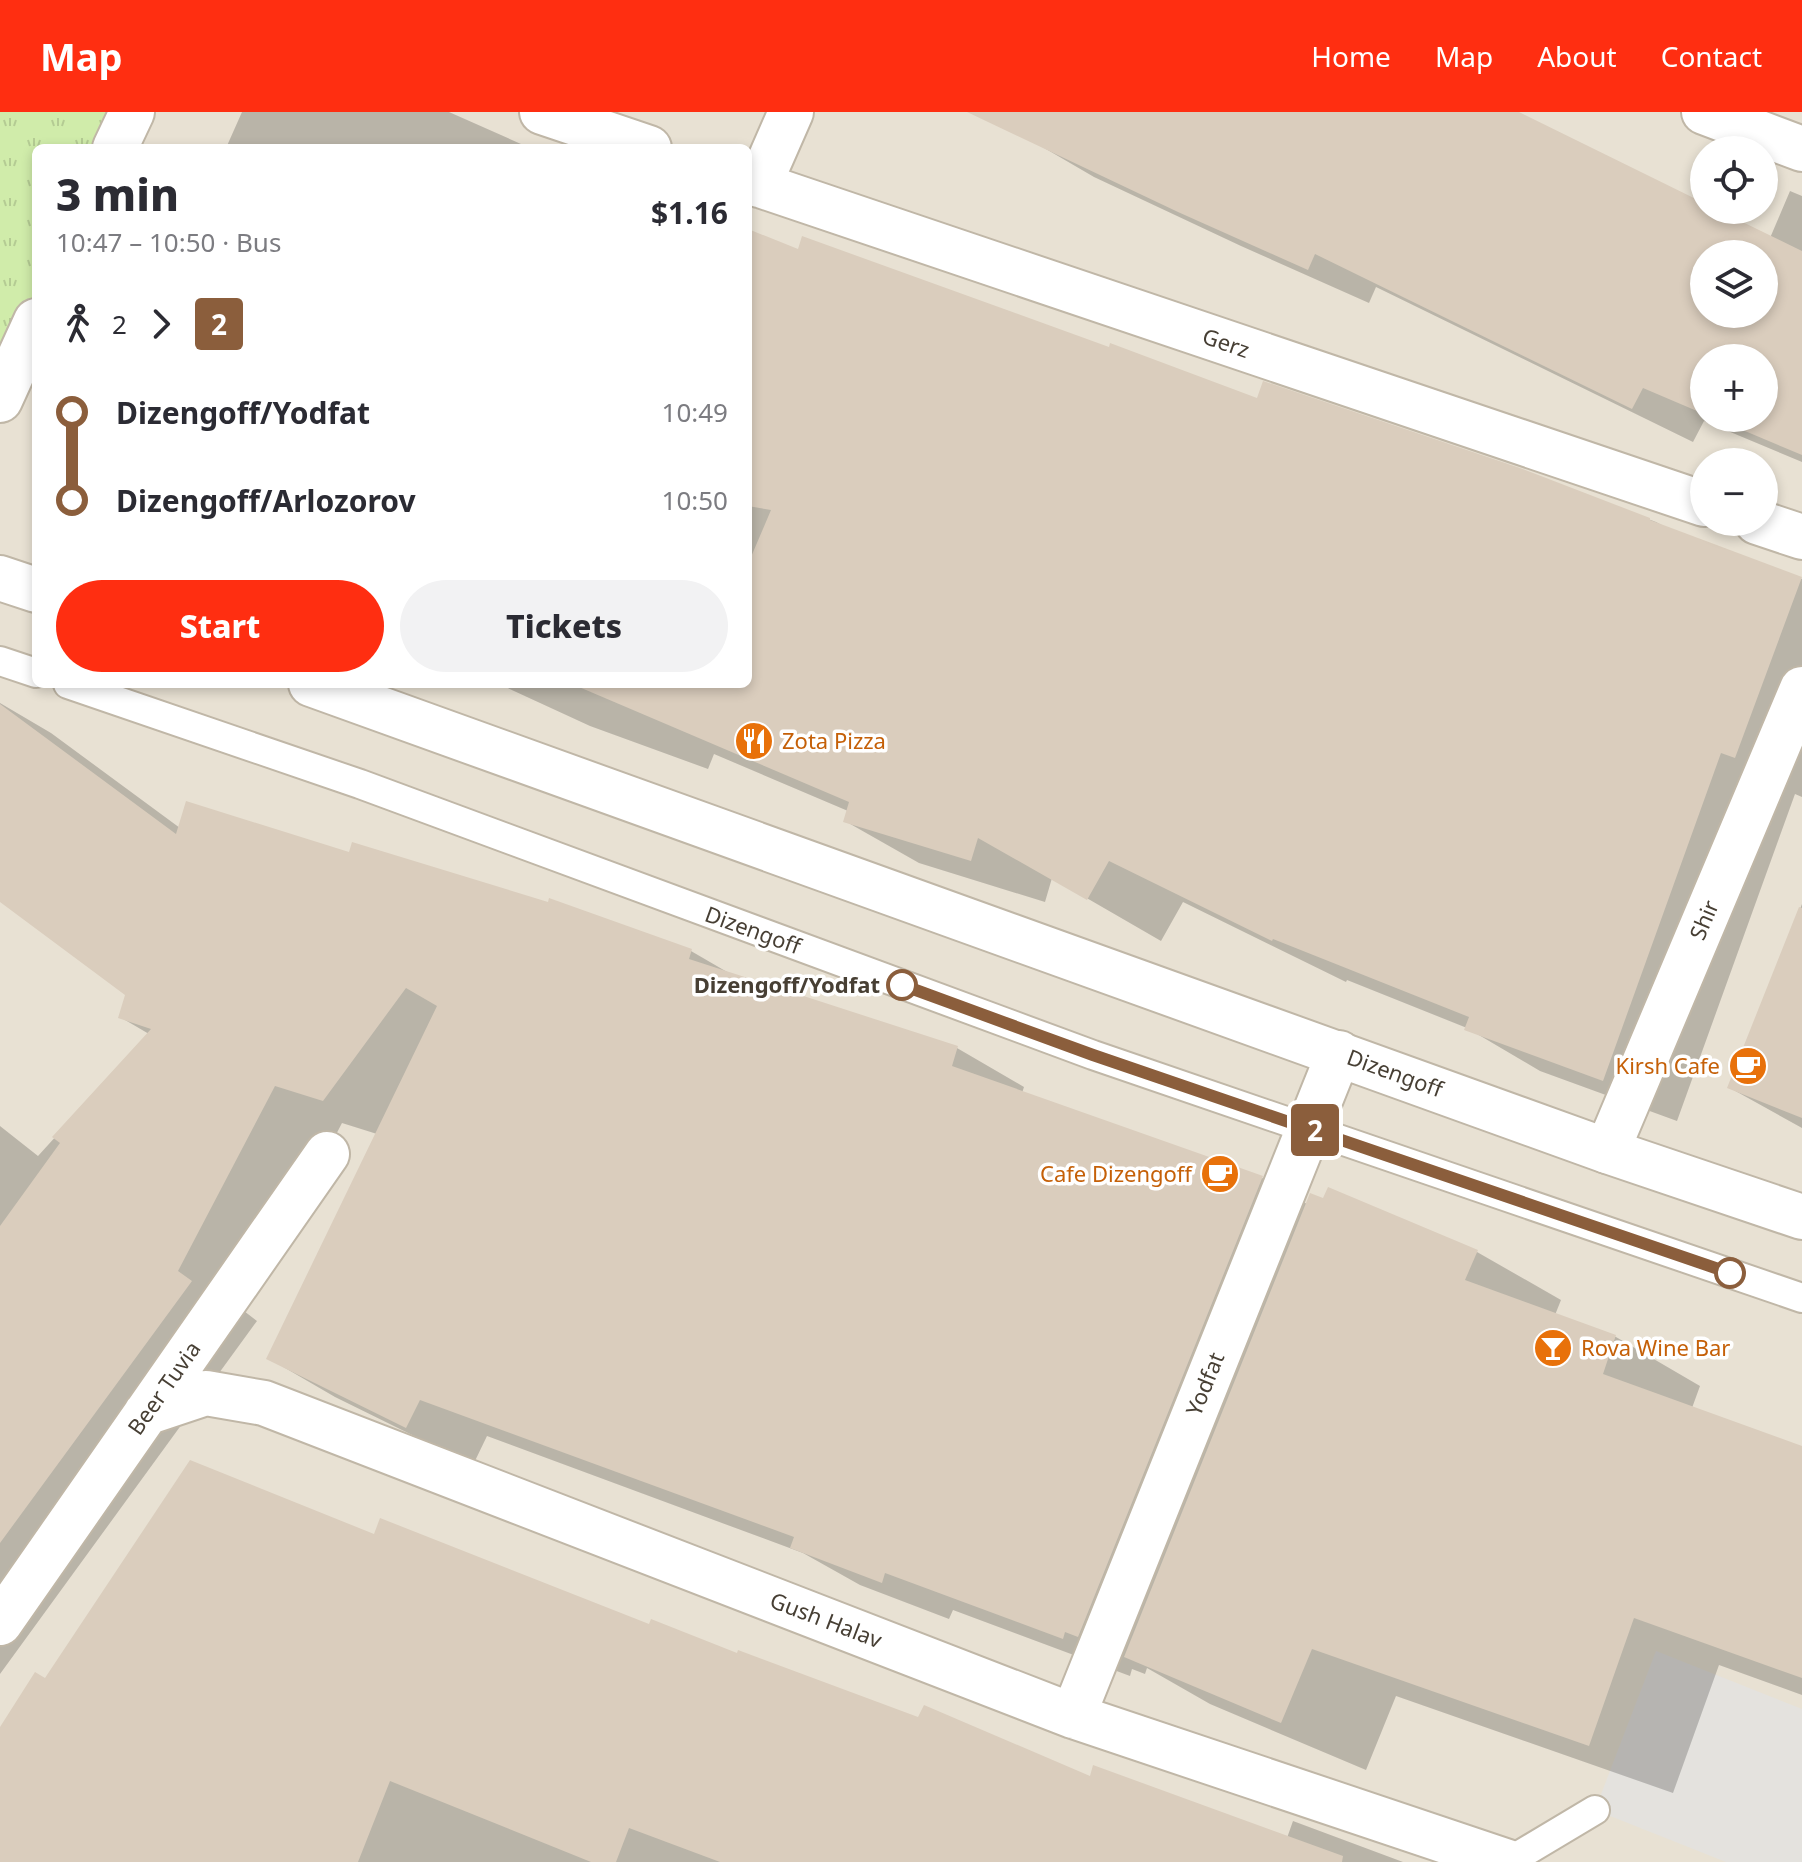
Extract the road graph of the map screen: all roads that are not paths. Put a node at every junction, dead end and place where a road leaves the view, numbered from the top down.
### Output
1 (132, 112) edge
2 (542, 112) edge
3 (791, 112) edge
4 (1704, 112) edge
5 (117, 144) edge
6 (637, 144) edge
7 (1802, 149) edge
8 (754, 183) edge
9 (32, 330) edge
10 (0, 400) edge
11 (1690, 499) edge
12 (1778, 529) edge
13 (1802, 537) edge
14 (0, 578) edge
15 (32, 589) edge
16 (0, 661) edge
17 (32, 672) edge
18 (80, 688) edge
19 (322, 688) edge
20 (1802, 689) edge
21 (1339, 1053) junction
22 (1308, 1128) junction
23 (1607, 1151) junction
24 (327, 1154) dead end
25 (1802, 1217) edge
26 (1802, 1298) edge
27 (146, 1413) junction
28 (0, 1623) edge
29 (1073, 1716) junction
30 (1595, 1810) dead end
31 (1508, 1862) edge

1 - 5 street
2 - 6 street
3 - 8 street
4 - 7 street
8 - 11 street, Gerz
9 - 10 street
12 - 13 street
14 - 15 street
16 - 17 lane
18 - 22 lane, Dizengoff
19 - 21 street, Dizengoff
20 - 23 street, Shir
21 - 22 street, Yodfat
21 - 23 street, Dizengoff
22 - 26 lane, Dizengoff
22 - 29 street, Yodfat
23 - 25 street, Dizengoff
24 - 27 street, Beer Tuvia
27 - 28 street, Beer Tuvia
27 - 29 street, Gush Halav
29 - 31 street, Gush Halav
30 - 31 lane

